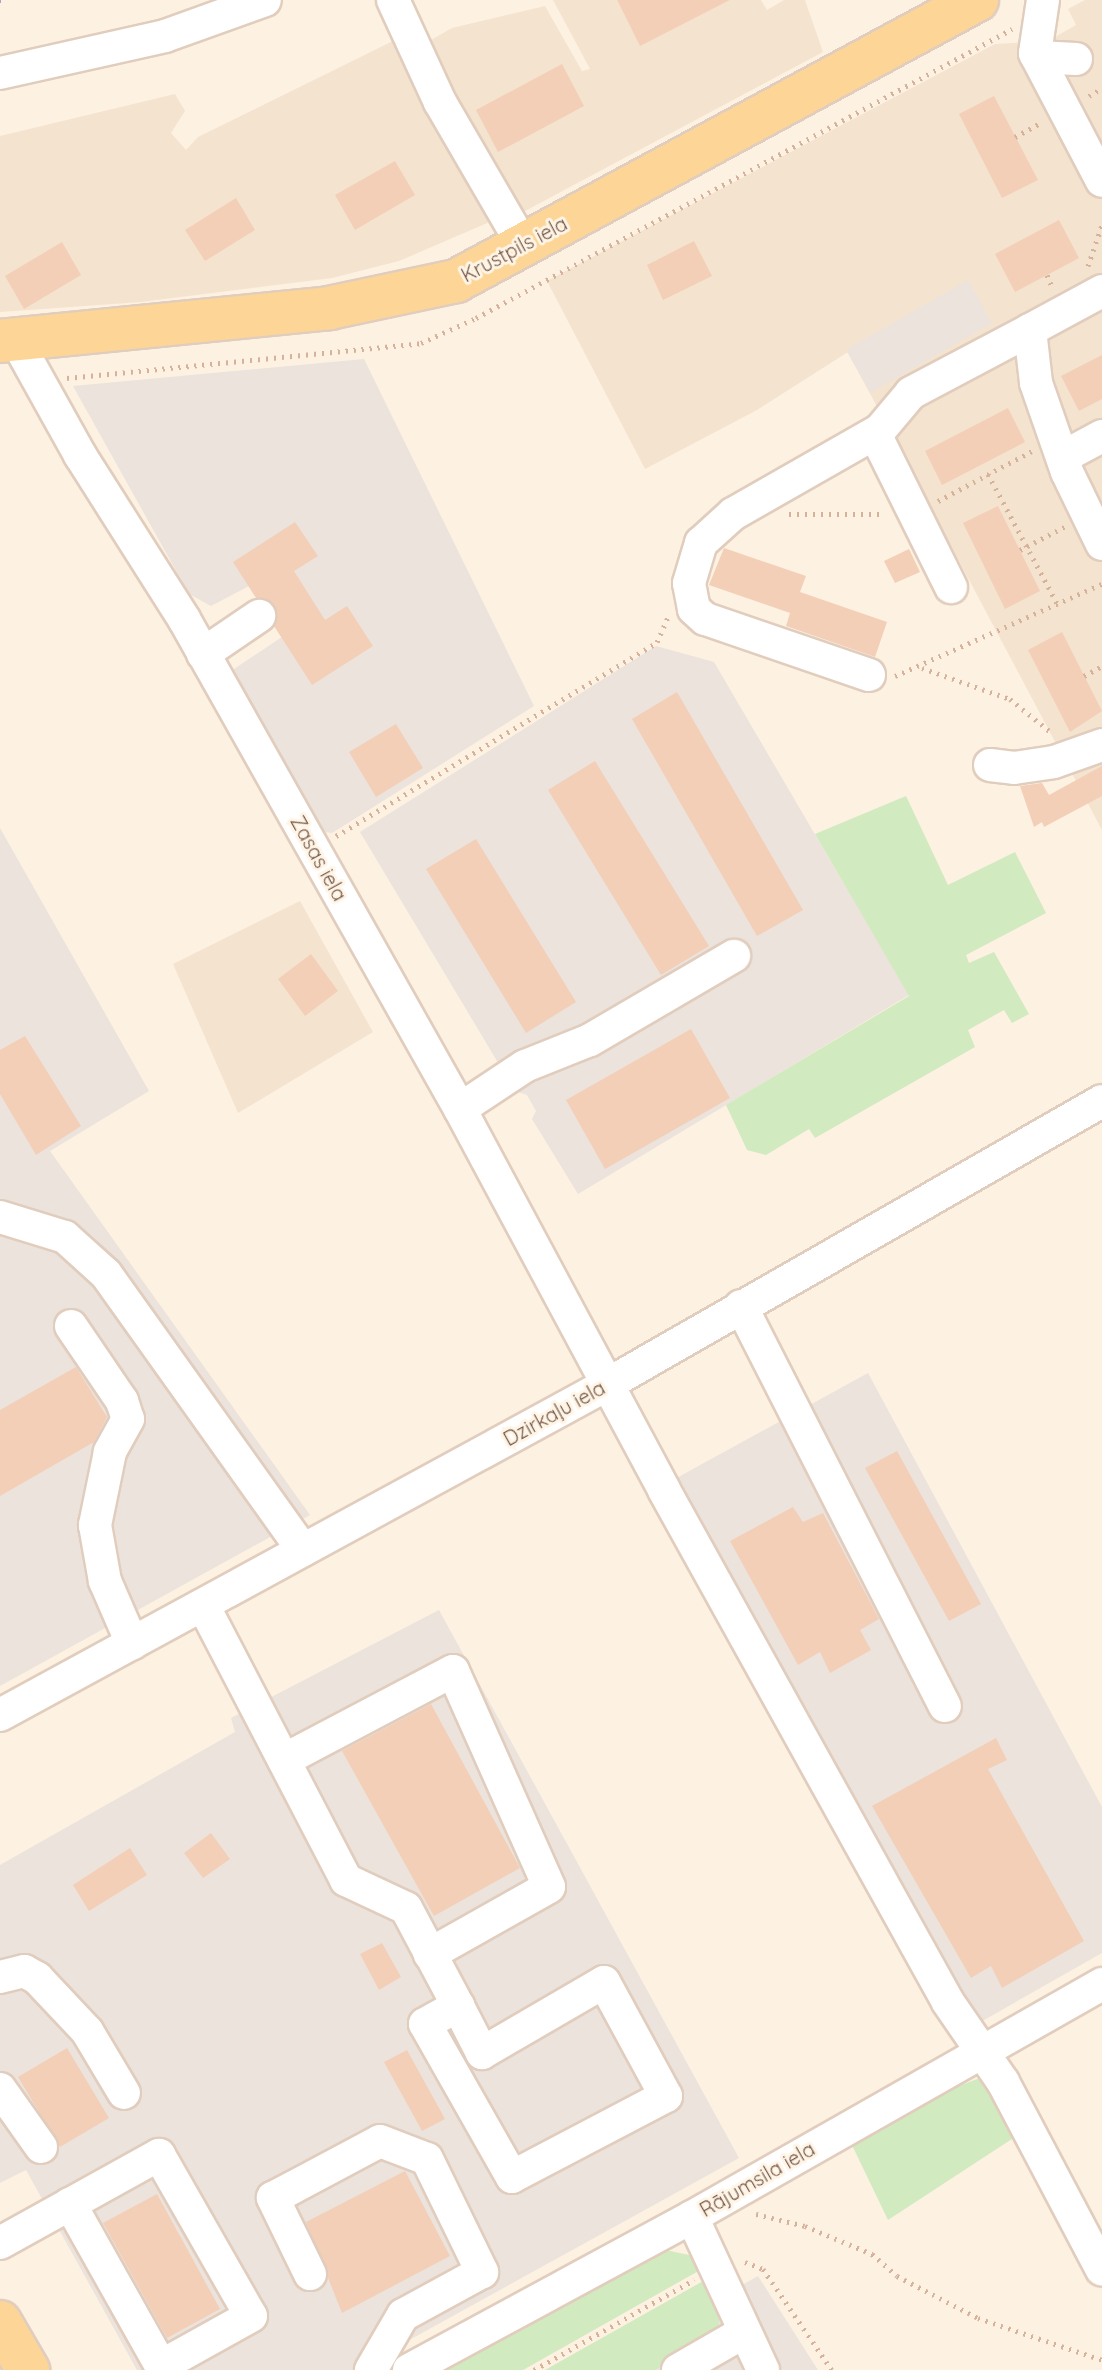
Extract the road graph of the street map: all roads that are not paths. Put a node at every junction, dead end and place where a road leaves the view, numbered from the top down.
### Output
1 (265, 0) edge
2 (393, 0) edge
3 (977, 0) edge
4 (1043, 0) edge
5 (1037, 57) junction
6 (1076, 59) dead end
7 (0, 73) edge
8 (1092, 137) edge
9 (1102, 181) edge
10 (523, 245) junction
11 (1080, 293) edge
12 (1030, 330) junction
13 (8, 341) edge
14 (875, 434) junction
15 (1102, 436) edge
16 (1059, 448) junction
17 (1102, 544) edge
18 (951, 587) dead end
19 (259, 616) dead end
20 (203, 654) junction
21 (869, 675) road end
22 (1097, 747) edge
23 (990, 765) dead end
24 (734, 956) dead end
25 (1102, 1101) edge
26 (460, 1109) junction
27 (0, 1217) edge
28 (741, 1306) junction
29 (71, 1326) dead end
30 (608, 1384) junction
31 (303, 1550) junction
32 (203, 1605) junction
33 (132, 1643) junction
34 (945, 1706) dead end
35 (0, 1715) edge
36 (284, 1760) junction
37 (430, 1954) junction
38 (0, 1977) edge
39 (1102, 1984) edge
40 (458, 2006) junction
41 (980, 2051) junction
42 (0, 2089) edge
43 (124, 2093) dead end
44 (41, 2147) dead end
45 (70, 2204) junction
46 (692, 2217) junction
47 (0, 2243) edge
48 (1102, 2270) edge
49 (310, 2274) dead end
50 (0, 2322) edge
51 (744, 2332) junction
52 (28, 2370) edge
53 (371, 2370) edge
54 (409, 2370) edge
55 (678, 2370) edge
56 (763, 2370) edge

1 - 7 street
2 - 10 street
3 - 10 main road, Krustpils iela
4 - 5 street
5 - 6 street
5 - 8 street
8 - 9 street
10 - 13 main road, Krustpils iela
11 - 12 street
12 - 14 street
12 - 16 street
13 - 20 street, Zasas iela
14 - 18 street
14 - 21 street
15 - 16 street
16 - 17 street
19 - 20 street
20 - 26 street, Zasas iela
22 - 23 street
24 - 26 street
25 - 28 street, Dzirkaļu iela
26 - 30 street, Zasas iela
27 - 31 street
28 - 30 street, Dzirkaļu iela
28 - 34 street
29 - 33 street
30 - 31 street, Dzirkaļu iela
30 - 41 street, Zasas iela
31 - 32 street, Dzirkaļu iela
32 - 33 street, Dzirkaļu iela
32 - 36 street
33 - 35 street, Dzirkaļu iela
36 - 37 street
36 - 37 street
37 - 40 street
38 - 43 street
39 - 41 street, Rājumsila iela
40 - 40 street
41 - 46 street, Rājumsila iela
41 - 48 street, Zasas iela
42 - 44 street
45 - 45 street
45 - 47 street
46 - 51 street
46 - 54 street, Rājumsila iela
49 - 53 street
50 - 52 main road
51 - 55 street
51 - 56 street

